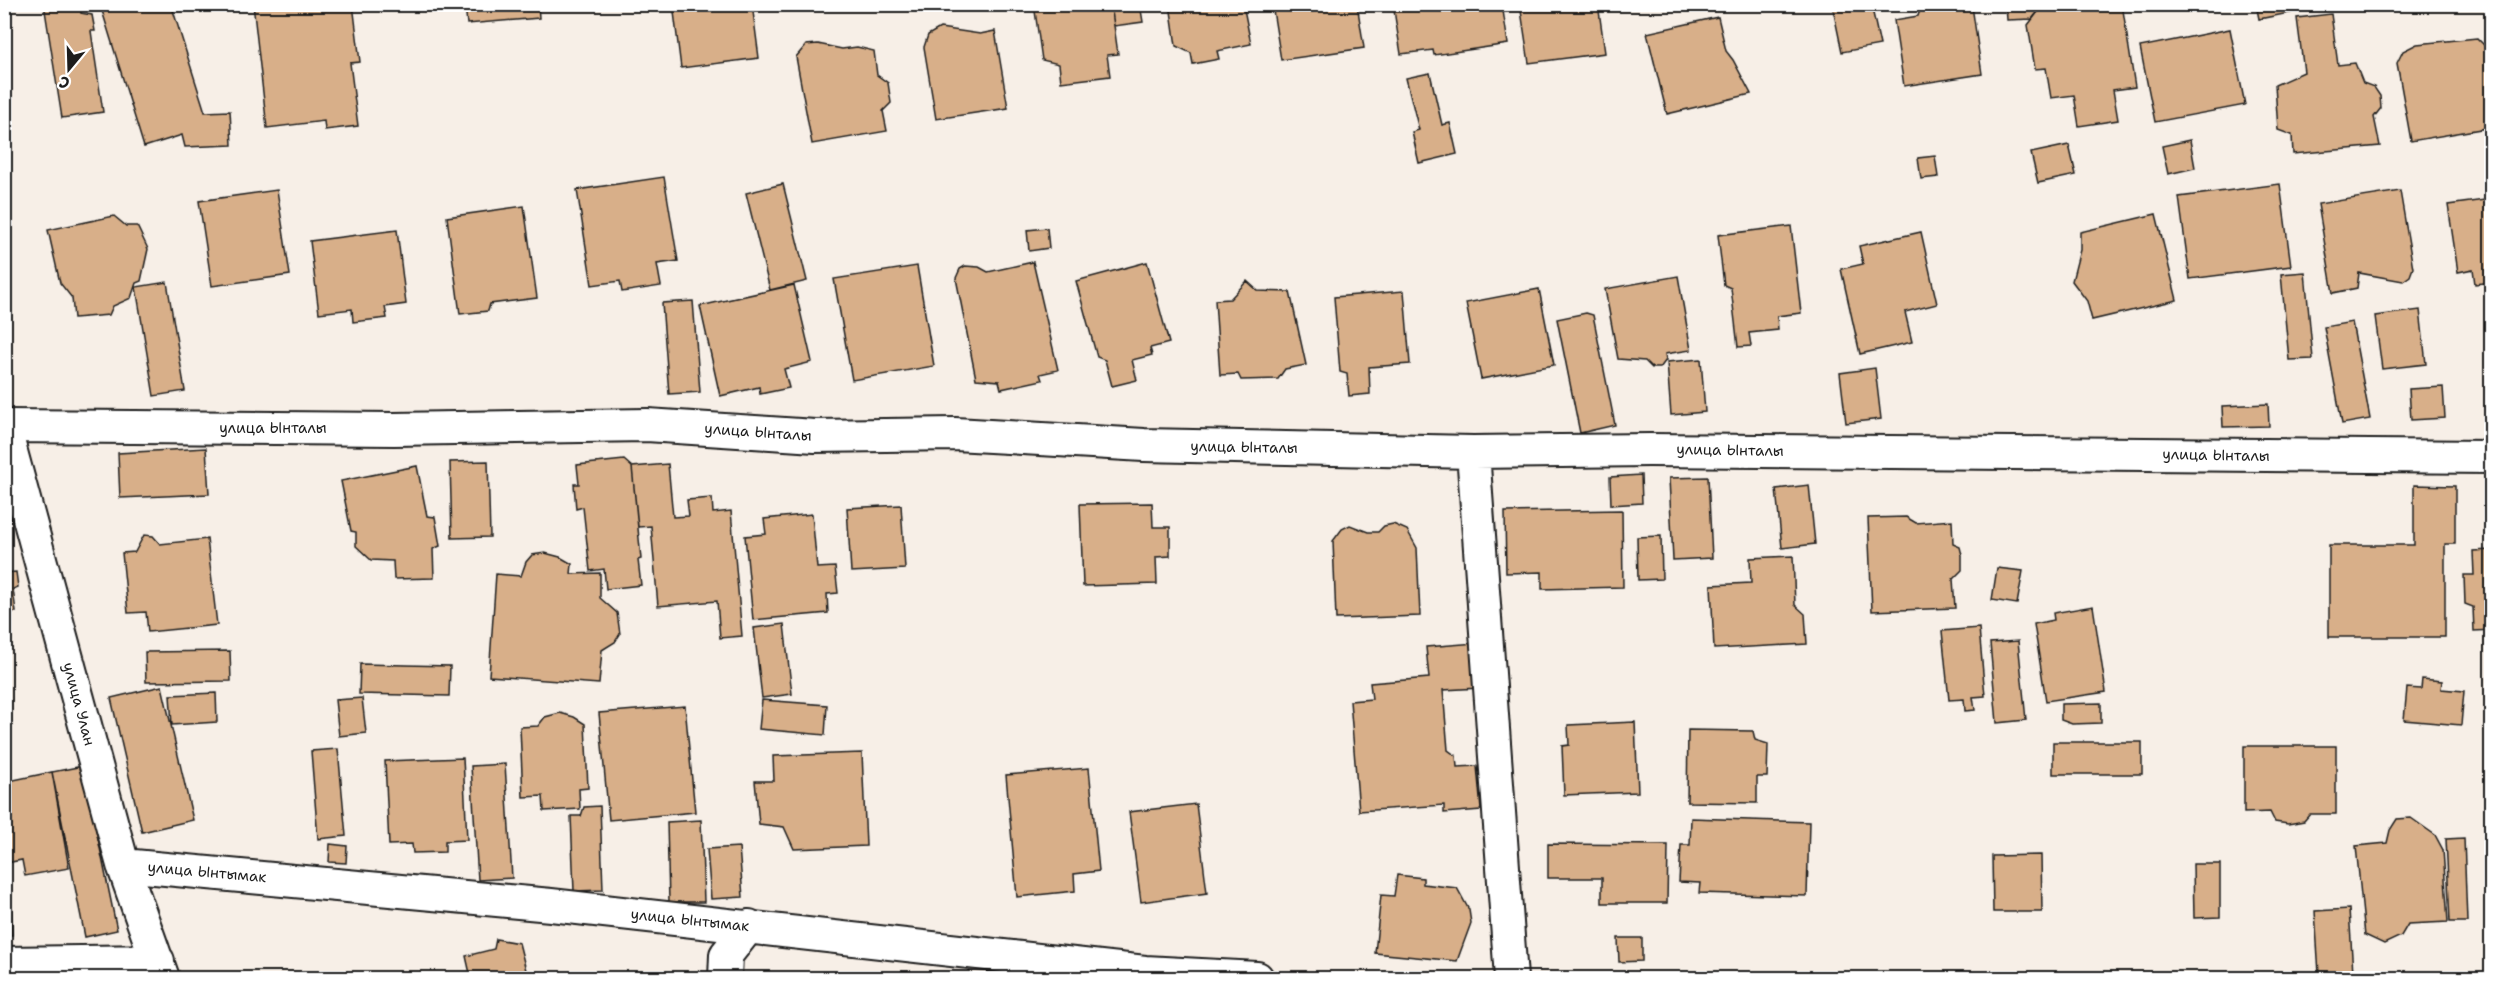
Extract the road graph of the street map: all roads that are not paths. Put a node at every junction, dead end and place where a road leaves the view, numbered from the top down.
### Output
1 (4, 426) edge
2 (1473, 452) junction
3 (2488, 457) edge
4 (123, 865) junction
5 (749, 926) junction
6 (4, 963) edge
7 (161, 970) edge
8 (725, 978) edge
9 (1257, 978) edge
10 (1511, 978) edge

1 - 2 street, улица Ынталы
1 - 4 street, улица Улан
2 - 3 street, улица Ынталы
2 - 10 street
4 - 5 street, улица Ынтымак
4 - 7 street, улица Улан
5 - 8 street
5 - 9 street, улица Ынтымак
6 - 7 street

